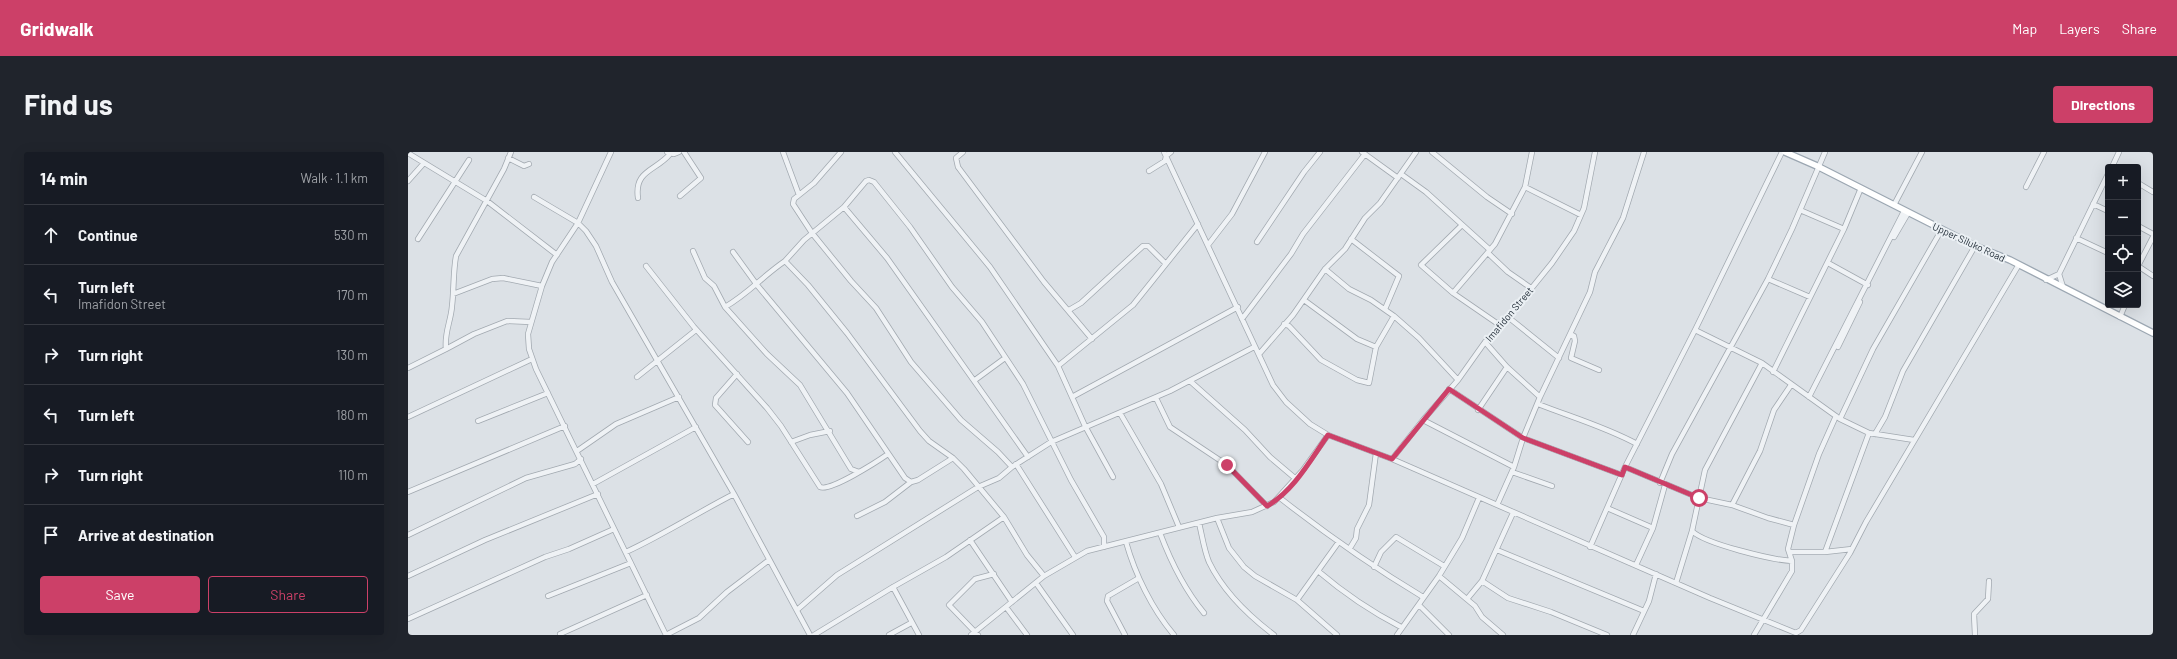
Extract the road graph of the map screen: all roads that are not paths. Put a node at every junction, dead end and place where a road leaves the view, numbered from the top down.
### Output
1 (511, 152) edge
2 (611, 152) edge
3 (679, 152) edge
4 (684, 152) edge
5 (783, 152) edge
6 (841, 152) edge
7 (895, 152) edge
8 (963, 152) edge
9 (1171, 152) edge
10 (1265, 152) edge
11 (1320, 152) edge
12 (1416, 152) edge
13 (1432, 152) edge
14 (1532, 152) edge
15 (1595, 152) edge
16 (1644, 152) edge
17 (1782, 152) edge
18 (1785, 152) edge
19 (1824, 152) edge
20 (1922, 152) edge
21 (2044, 152) edge
22 (2119, 152) edge
23 (408, 153) edge
24 (668, 153) edge
25 (1364, 153) edge
26 (1165, 154) edge
27 (508, 158) junction
28 (469, 160) dead end
29 (424, 163) junction
30 (529, 164) dead end
31 (2113, 164) edge
32 (1817, 166) junction
33 (1149, 171) dead end
34 (1400, 176) junction
35 (2105, 180) edge
36 (408, 181) edge
37 (454, 182) junction
38 (2141, 185) edge
39 (1526, 187) junction
40 (2026, 187) dead end
41 (1861, 188) junction
42 (2153, 192) edge
43 (799, 195) junction
44 (680, 196) dead end
45 (534, 197) dead end
46 (638, 198) dead end
47 (487, 201) junction
48 (2093, 204) junction
49 (1894, 205) junction
50 (844, 208) junction
51 (1800, 210) junction
52 (2105, 210) edge
53 (1906, 212) junction
54 (1512, 214) junction
55 (1581, 215) junction
56 (578, 223) junction
57 (1198, 224) junction
58 (1461, 226) dead end
59 (2141, 228) edge
60 (1844, 229) junction
61 (1942, 229) junction
62 (812, 233) junction
63 (2153, 234) edge
64 (2153, 237) edge
65 (418, 238) dead end
66 (2076, 238) junction
67 (1351, 239) junction
68 (1257, 242) dead end
69 (1208, 245) junction
70 (1975, 246) junction
71 (693, 251) dead end
72 (733, 252) dead end
73 (1489, 252) junction
74 (2105, 252) edge
75 (556, 255) junction
76 (2141, 260) edge
77 (785, 261) junction
78 (1828, 262) junction
79 (1166, 264) junction
80 (646, 266) dead end
81 (2018, 266) junction
82 (2141, 268) edge
83 (1325, 269) junction
84 (2059, 274) junction
85 (2153, 276) edge
86 (1768, 279) junction
87 (2046, 280) junction
88 (1868, 284) junction
89 (757, 285) junction
90 (542, 286) junction
91 (2063, 287) junction
92 (1531, 288) junction
93 (1453, 293) junction
94 (453, 294) junction
95 (1810, 297) junction
96 (1304, 300) junction
97 (725, 306) junction
98 (1238, 307) junction
99 (2124, 308) edge
100 (1384, 309) junction
101 (1069, 310) dead end
102 (1394, 316) junction
103 (1508, 317) junction
104 (2120, 317) junction
105 (1242, 319) junction
106 (531, 322) junction
107 (1284, 324) junction
108 (1501, 326) junction
109 (696, 330) junction
110 (1695, 330) junction
111 (2153, 333) edge
112 (1570, 334) junction
113 (1092, 339) junction
114 (1485, 342) junction
115 (1254, 347) junction
116 (1376, 347) junction
117 (1730, 347) junction
118 (446, 349) junction
119 (1837, 349) dead end
120 (1260, 353) junction
121 (1005, 358) junction
122 (1559, 358) junction
123 (532, 359) junction
124 (658, 360) junction
125 (1762, 363) junction
126 (1058, 366) junction
127 (1507, 367) junction
128 (408, 368) edge
129 (1599, 370) dead end
130 (1773, 372) junction
131 (737, 374) junction
132 (636, 377) dead end
133 (975, 380) junction
134 (1458, 380) junction
135 (1190, 381) junction
136 (1791, 385) junction
137 (1449, 389) junction
138 (548, 392) junction
139 (679, 397) junction
140 (1072, 397) junction
141 (1540, 397) junction
142 (1809, 397) junction
143 (1156, 398) junction
144 (1538, 404) junction
145 (1478, 410) junction
146 (1120, 413) junction
147 (408, 416) edge
148 (1838, 417) junction
149 (1423, 420) junction
150 (478, 421) dead end
151 (565, 426) junction
152 (1084, 426) junction
153 (696, 427) junction
154 (830, 431) junction
155 (1869, 433) junction
156 (1875, 434) junction
157 (1328, 435) junction
158 (1523, 438) junction
159 (1914, 440) junction
160 (748, 442) dead end
161 (791, 442) dead end
162 (1051, 442) junction
163 (1637, 444) junction
164 (577, 450) junction
165 (1376, 453) junction
166 (888, 454) junction
167 (1028, 457) junction
168 (953, 458) junction
169 (581, 459) junction
170 (1392, 459) junction
171 (1016, 464) junction
172 (1012, 467) junction
173 (1625, 467) junction
174 (1513, 469) junction
175 (859, 472) junction
176 (1622, 475) junction
177 (1113, 477) dead end
178 (1296, 479) junction
179 (911, 482) junction
180 (593, 484) junction
181 (1663, 484) junction
182 (1552, 486) dead end
183 (978, 488) junction
184 (408, 492) edge
185 (598, 494) junction
186 (734, 494) junction
187 (1280, 498) junction
188 (1479, 498) junction
189 (1699, 498) junction
190 (1732, 504) junction
191 (1497, 505) junction
192 (1267, 506) junction
193 (1607, 508) junction
194 (1513, 513) junction
195 (857, 516) dead end
196 (1004, 517) junction
197 (1217, 518) junction
198 (1199, 523) junction
199 (1794, 525) junction
200 (1179, 528) junction
201 (1653, 528) junction
202 (614, 529) junction
203 (1692, 531) junction
204 (1160, 533) junction
205 (408, 535) edge
206 (970, 540) junction
207 (1126, 542) junction
208 (1338, 543) junction
209 (1104, 547) junction
210 (1590, 547) junction
211 (1350, 548) junction
212 (1852, 549) junction
213 (1497, 550) junction
214 (626, 552) junction
215 (1789, 552) junction
216 (1825, 552) junction
217 (1075, 557) junction
218 (769, 560) junction
219 (1792, 561) junction
220 (631, 563) junction
221 (1636, 565) junction
222 (1444, 566) junction
223 (1374, 567) junction
224 (1318, 571) junction
225 (994, 574) junction
226 (1656, 574) junction
227 (408, 576) edge
228 (1044, 576) junction
229 (1439, 576) junction
230 (1139, 578) junction
231 (1482, 581) junction
232 (1989, 581) dead end
233 (1036, 583) junction
234 (1676, 583) junction
235 (893, 587) junction
236 (647, 595) junction
237 (548, 596) dead end
238 (1423, 597) junction
239 (1467, 599) junction
240 (1297, 600) junction
241 (1012, 602) junction
242 (1419, 605) junction
243 (1006, 607) junction
244 (797, 610) junction
245 (1644, 611) junction
246 (1204, 613) dead end
247 (408, 619) edge
248 (1763, 620) junction
249 (911, 622) junction
250 (1401, 627) junction
251 (560, 634) dead end
252 (975, 634) edge
253 (1798, 634) edge
254 (666, 635) edge
255 (810, 635) edge
256 (814, 635) edge
257 (889, 635) edge
258 (919, 635) edge
259 (1027, 635) edge
260 (1073, 635) edge
261 (1125, 635) edge
262 (1174, 635) edge
263 (1274, 635) edge
264 (1337, 635) edge
265 (1397, 635) edge
266 (1449, 635) edge
267 (1503, 635) edge
268 (1608, 635) edge
269 (1633, 635) edge
270 (1754, 635) edge
271 (1974, 635) edge

1 - 27 street
2 - 56 street
3 - 24 street
4 - 44 street
5 - 43 street
6 - 43 street
7 - 126 street
8 - 113 street
9 - 26 street
10 - 69 street
11 - 68 street
12 - 34 street
13 - 54 street
14 - 39 street
15 - 55 street, Imafidon Street
16 - 112 street
17 - 110 street
18 - 32 main road, Upper Siluko Road
19 - 32 street
20 - 49 street
21 - 40 street
22 - 31 street
23 - 29 street
24 - 46 street
25 - 34 street
25 - 105 street
26 - 33 street
26 - 57 street
27 - 30 street
27 - 47 street
28 - 37 street
29 - 36 street
29 - 37 street
32 - 41 main road, Upper Siluko Road
32 - 51 street
34 - 67 street
34 - 73 street
35 - 48 street
37 - 47 street
37 - 65 street
38 - 42 street
39 - 54 street
39 - 55 street
41 - 49 main road, Upper Siluko Road
41 - 60 street
43 - 62 street
45 - 56 street
47 - 75 street
47 - 94 street
48 - 52 street
48 - 66 street
49 - 53 main road, Upper Siluko Road
50 - 62 street
50 - 121 street
50 - 133 street
51 - 60 street
51 - 86 street
53 - 61 main road, Upper Siluko Road
53 - 88 street
54 - 73 street
55 - 92 street, Imafidon Street
56 - 75 street
56 - 124 street
57 - 69 street
57 - 79 street
58 - 93 street
59 - 63 street
60 - 78 street
61 - 70 main road, Upper Siluko Road
61 - 148 street
62 - 77 street
62 - 172 street
64 - 76 street
66 - 74 street
66 - 84 street
67 - 83 street
67 - 100 street
69 - 98 street
70 - 81 main road, Upper Siluko Road
70 - 156 street
71 - 97 street
72 - 89 street
73 - 92 street
73 - 93 street
75 - 90 street
77 - 89 street
77 - 168 street
78 - 88 street
78 - 95 street
79 - 101 street
79 - 113 street
80 - 109 street
81 - 87 main road, Upper Siluko Road
81 - 159 street
82 - 85 street
83 - 96 street
83 - 100 street
84 - 87 street
84 - 91 street
86 - 95 street
86 - 117 street
87 - 91 main road, Upper Siluko Road
88 - 119 street
88 - 142 street
89 - 97 street
89 - 166 street
90 - 94 street
90 - 106 street
91 - 104 main road, Upper Siluko Road
92 - 103 street, Imafidon Street
93 - 108 street
94 - 118 street
95 - 130 street
96 - 107 street
96 - 116 street
97 - 154 street
98 - 105 street
98 - 140 street
99 - 104 street
100 - 102 street
102 - 116 street
102 - 134 street
103 - 108 street, Imafidon Street
103 - 122 street
104 - 111 main road, Upper Siluko Road
105 - 115 street
106 - 118 street
106 - 123 street
107 - 116 street
107 - 120 street
108 - 114 street, Imafidon Street
109 - 124 street
109 - 131 street
110 - 117 street
110 - 163 street
112 - 122 street
112 - 129 street
113 - 126 street
114 - 127 street
114 - 134 street, Imafidon Street
115 - 120 street
115 - 135 street
117 - 125 street
117 - 181 street
118 - 128 street
120 - 157 street
121 - 133 street
121 - 162 street
122 - 141 street
123 - 138 street
123 - 147 street
124 - 132 street
124 - 139 street
125 - 130 street
125 - 189 street
126 - 140 street
127 - 141 street
127 - 145 street
130 - 136 street
131 - 160 street
131 - 175 street
133 - 167 street
134 - 137 street, Imafidon Street
135 - 143 street
135 - 178 street
136 - 142 street
136 - 190 street
137 - 145 street
137 - 149 street, Imafidon Street
138 - 150 street
138 - 151 street
139 - 153 street
139 - 164 street
140 - 152 street
141 - 144 street
142 - 148 street
143 - 146 street
143 - 192 street
144 - 158 street
144 - 163 street
145 - 158 street
146 - 152 street
146 - 200 street
148 - 155 street
148 - 199 street
149 - 170 street, Imafidon Street
149 - 174 street
151 - 164 street
151 - 184 street
152 - 162 street
152 - 177 street
153 - 180 street
153 - 186 street
154 - 161 street
154 - 175 street
155 - 156 street
155 - 216 street
156 - 159 street
157 - 165 street
157 - 178 street
158 - 174 street
158 - 176 street
159 - 212 street
162 - 167 street
162 - 209 street
163 - 173 street
164 - 169 street
165 - 170 street
165 - 211 street
166 - 175 street
166 - 179 street
167 - 171 street
168 - 179 street
168 - 183 street
169 - 180 street
169 - 205 street
170 - 188 street
171 - 172 street
171 - 217 street
172 - 183 street
173 - 176 street
173 - 181 street
174 - 182 street
174 - 191 street
176 - 193 street
178 - 187 street
179 - 195 street
180 - 185 street
181 - 189 street
181 - 201 street
183 - 196 street
183 - 244 street
185 - 202 street
185 - 227 street
186 - 214 street
186 - 218 street
187 - 192 street
187 - 208 street
188 - 191 street
188 - 222 street
189 - 190 street
189 - 203 street
190 - 199 street
191 - 194 street
192 - 197 street
193 - 201 street
193 - 210 street
194 - 210 street
194 - 213 street
196 - 206 street
196 - 228 street
197 - 198 street
197 - 240 street
198 - 200 street
198 - 263 street
199 - 215 street
200 - 204 street
201 - 221 street
202 - 214 street
202 - 247 street
203 - 219 street
203 - 234 street
204 - 207 street
204 - 246 street
206 - 225 street
206 - 235 street
207 - 209 street
207 - 230 street
208 - 211 street
208 - 224 street
209 - 217 street
210 - 221 street
211 - 223 street
212 - 216 street
212 - 253 street
213 - 231 street
213 - 245 street
214 - 220 street
215 - 216 street
215 - 219 street
217 - 228 street
218 - 244 street
218 - 254 street
219 - 248 street
220 - 236 street
220 - 237 street
221 - 226 street
222 - 223 street
222 - 229 street
223 - 238 street
224 - 240 street
224 - 250 street
225 - 241 street
225 - 252 street
226 - 234 street
226 - 245 street
228 - 233 street
229 - 238 street
229 - 239 street
230 - 261 street
230 - 262 street
231 - 239 street
231 - 268 street
232 - 271 street
233 - 241 street
233 - 260 street
234 - 248 street
235 - 249 street
235 - 256 street
236 - 251 street
236 - 254 street
238 - 242 street
239 - 267 street
240 - 264 street
241 - 243 street
242 - 250 street
242 - 266 street
243 - 252 street
243 - 259 street
244 - 255 street
245 - 269 street
248 - 253 street
248 - 270 street
249 - 257 street
249 - 258 street
250 - 265 street

